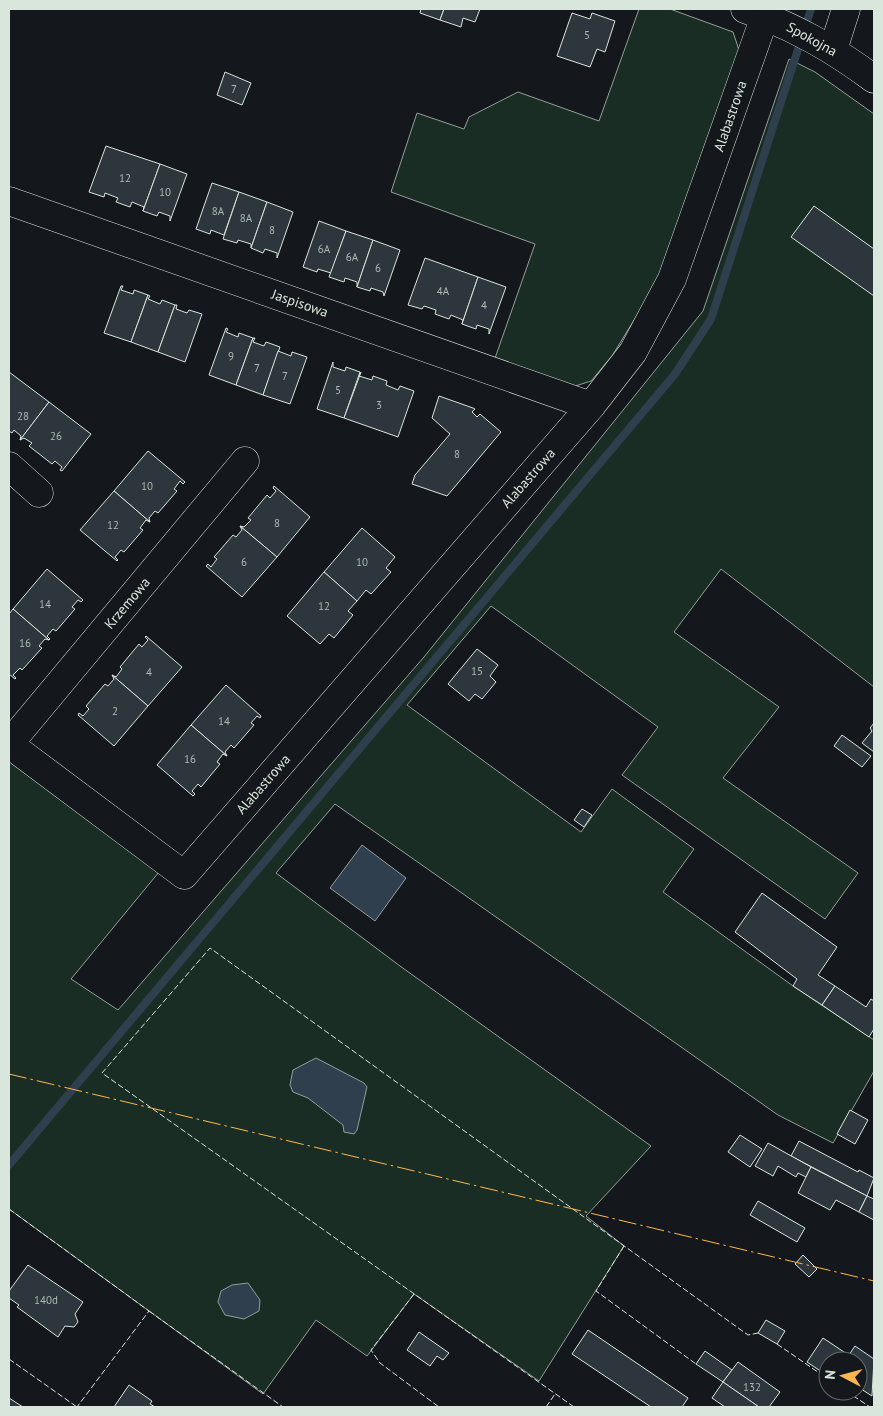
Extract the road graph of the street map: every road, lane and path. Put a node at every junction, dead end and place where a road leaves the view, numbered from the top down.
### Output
1 (846, 9) edge
2 (755, 12) edge
3 (813, 38) junction
4 (874, 79) edge
5 (9, 201) edge
6 (591, 406) junction
7 (245, 461) dead end
8 (9, 466) edge
9 (39, 493) dead end
10 (9, 744) edge
11 (184, 875) joint

1 - 3 street
2 - 3 street, Spokojna
2 - 6 street, Alabastrowa
3 - 4 street, Spokojna
5 - 6 street, Jaspisowa
6 - 11 street, Alabastrowa
7 - 10 street, Krzemowa
8 - 9 street
10 - 11 street, Krzemowa

